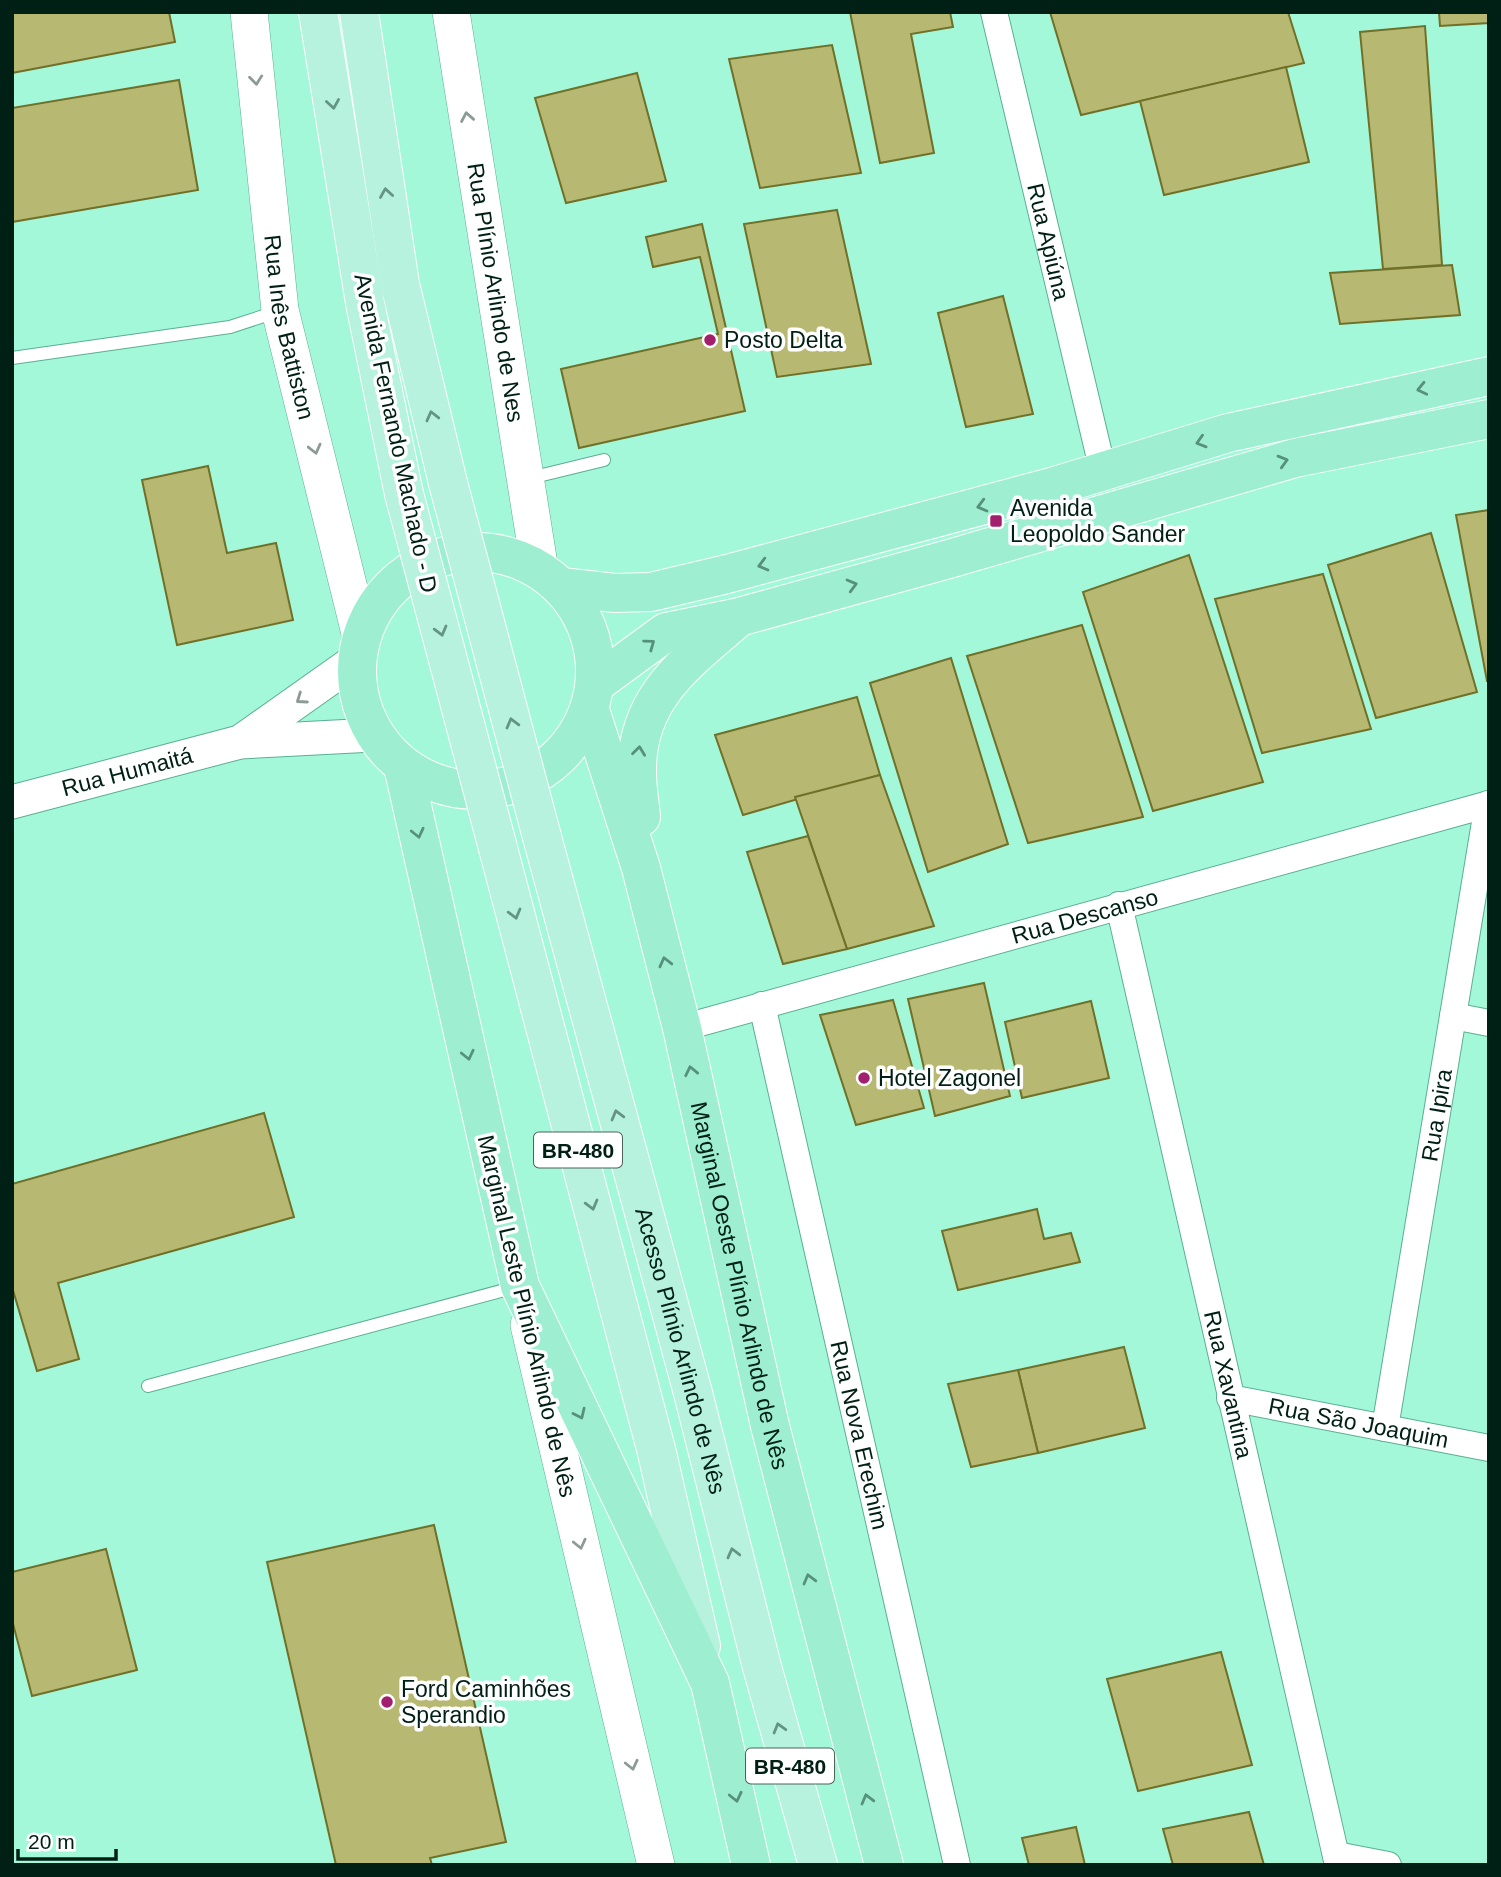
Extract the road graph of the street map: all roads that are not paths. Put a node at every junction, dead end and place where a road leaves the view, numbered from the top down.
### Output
1 (249, 12) edge
2 (318, 12) edge
3 (359, 12) edge
4 (451, 12) edge
5 (993, 12) edge
6 (280, 310) junction
7 (12, 358) edge
8 (1489, 376) edge
9 (1489, 419) edge
10 (604, 460) dead end
11 (1103, 471) junction
12 (524, 480) junction
13 (551, 579) junction
14 (739, 617) junction
15 (359, 649) junction
16 (592, 697) junction
17 (373, 735) junction
18 (240, 742) junction
19 (403, 766) junction
20 (12, 802) edge
21 (1488, 804) edge
22 (542, 837) joint
23 (498, 848) joint
24 (641, 868) junction
25 (1119, 905) junction
26 (762, 1005) junction
27 (1453, 1016) junction
28 (1489, 1023) edge
29 (682, 1028) junction
30 (520, 1286) junction
31 (148, 1386) dead end
32 (1230, 1398) junction
33 (1385, 1428) junction
34 (1489, 1448) edge
35 (710, 1683) junction
36 (1337, 1860) edge
37 (656, 1865) edge
38 (751, 1865) edge
39 (818, 1865) edge
40 (884, 1865) edge
41 (957, 1865) edge
42 (1388, 1865) edge

1 -> 6 main road, Rua Inês Battiston
2 -> 23 main road, Avenida Fernando Machado - D, bridge
22 -> 3 main road, Avenida Fernando Machado - D, bridge
12 -> 4 main road, Rua Plínio Arlindo de Nes
5 - 11 street, Rua Apiúna
6 - 7 lane
6 -> 15 main road, Rua Inês Battiston
8 -> 11 highway
14 -> 9 highway
10 - 12 lane
11 -> 13 highway
12 - 13 main road, Rua Plínio Arlindo de Nes
13 - 15 highway
13 - 16 highway
16 -> 14 highway
24 -> 14 highway
15 - 17 highway
15 -> 18 street, Rua Humaitá
16 - 19 highway
16 - 24 highway, Marginal Oeste Plínio Arlindo de Nês
17 - 18 street, Rua Humaitá
17 - 19 highway
18 - 20 street, Rua Humaitá
19 -> 30 highway, Marginal Leste Plínio Arlindo de Nês
21 - 25 street, Rua Descanso
21 - 27 street, Rua Ipira
39 -> 22 main road, Acesso Plínio Arlindo de Nês / BR-480
23 -> 35 main road, Acesso Plínio Arlindo de Nês / BR-480
29 -> 24 highway, Marginal Oeste Plínio Arlindo de Nês
25 - 26 street, Rua Descanso
25 - 32 street, Rua Xavantina
26 - 29 street, Rua Descanso
26 - 41 street, Rua Nova Erechim
27 - 28 street
27 - 33 street, Rua Ipira
40 -> 29 highway, Marginal Oeste Plínio Arlindo de Nês
30 - 31 lane
30 -> 35 highway
30 -> 37 main road, Marginal Leste Plínio Arlindo de Nês
32 - 33 street, Rua São Joaquim
32 - 36 street, Rua Xavantina
33 - 34 street, Rua São Joaquim
35 -> 38 highway, Acesso Plínio Arlindo de Nês / BR-480
36 - 42 street

